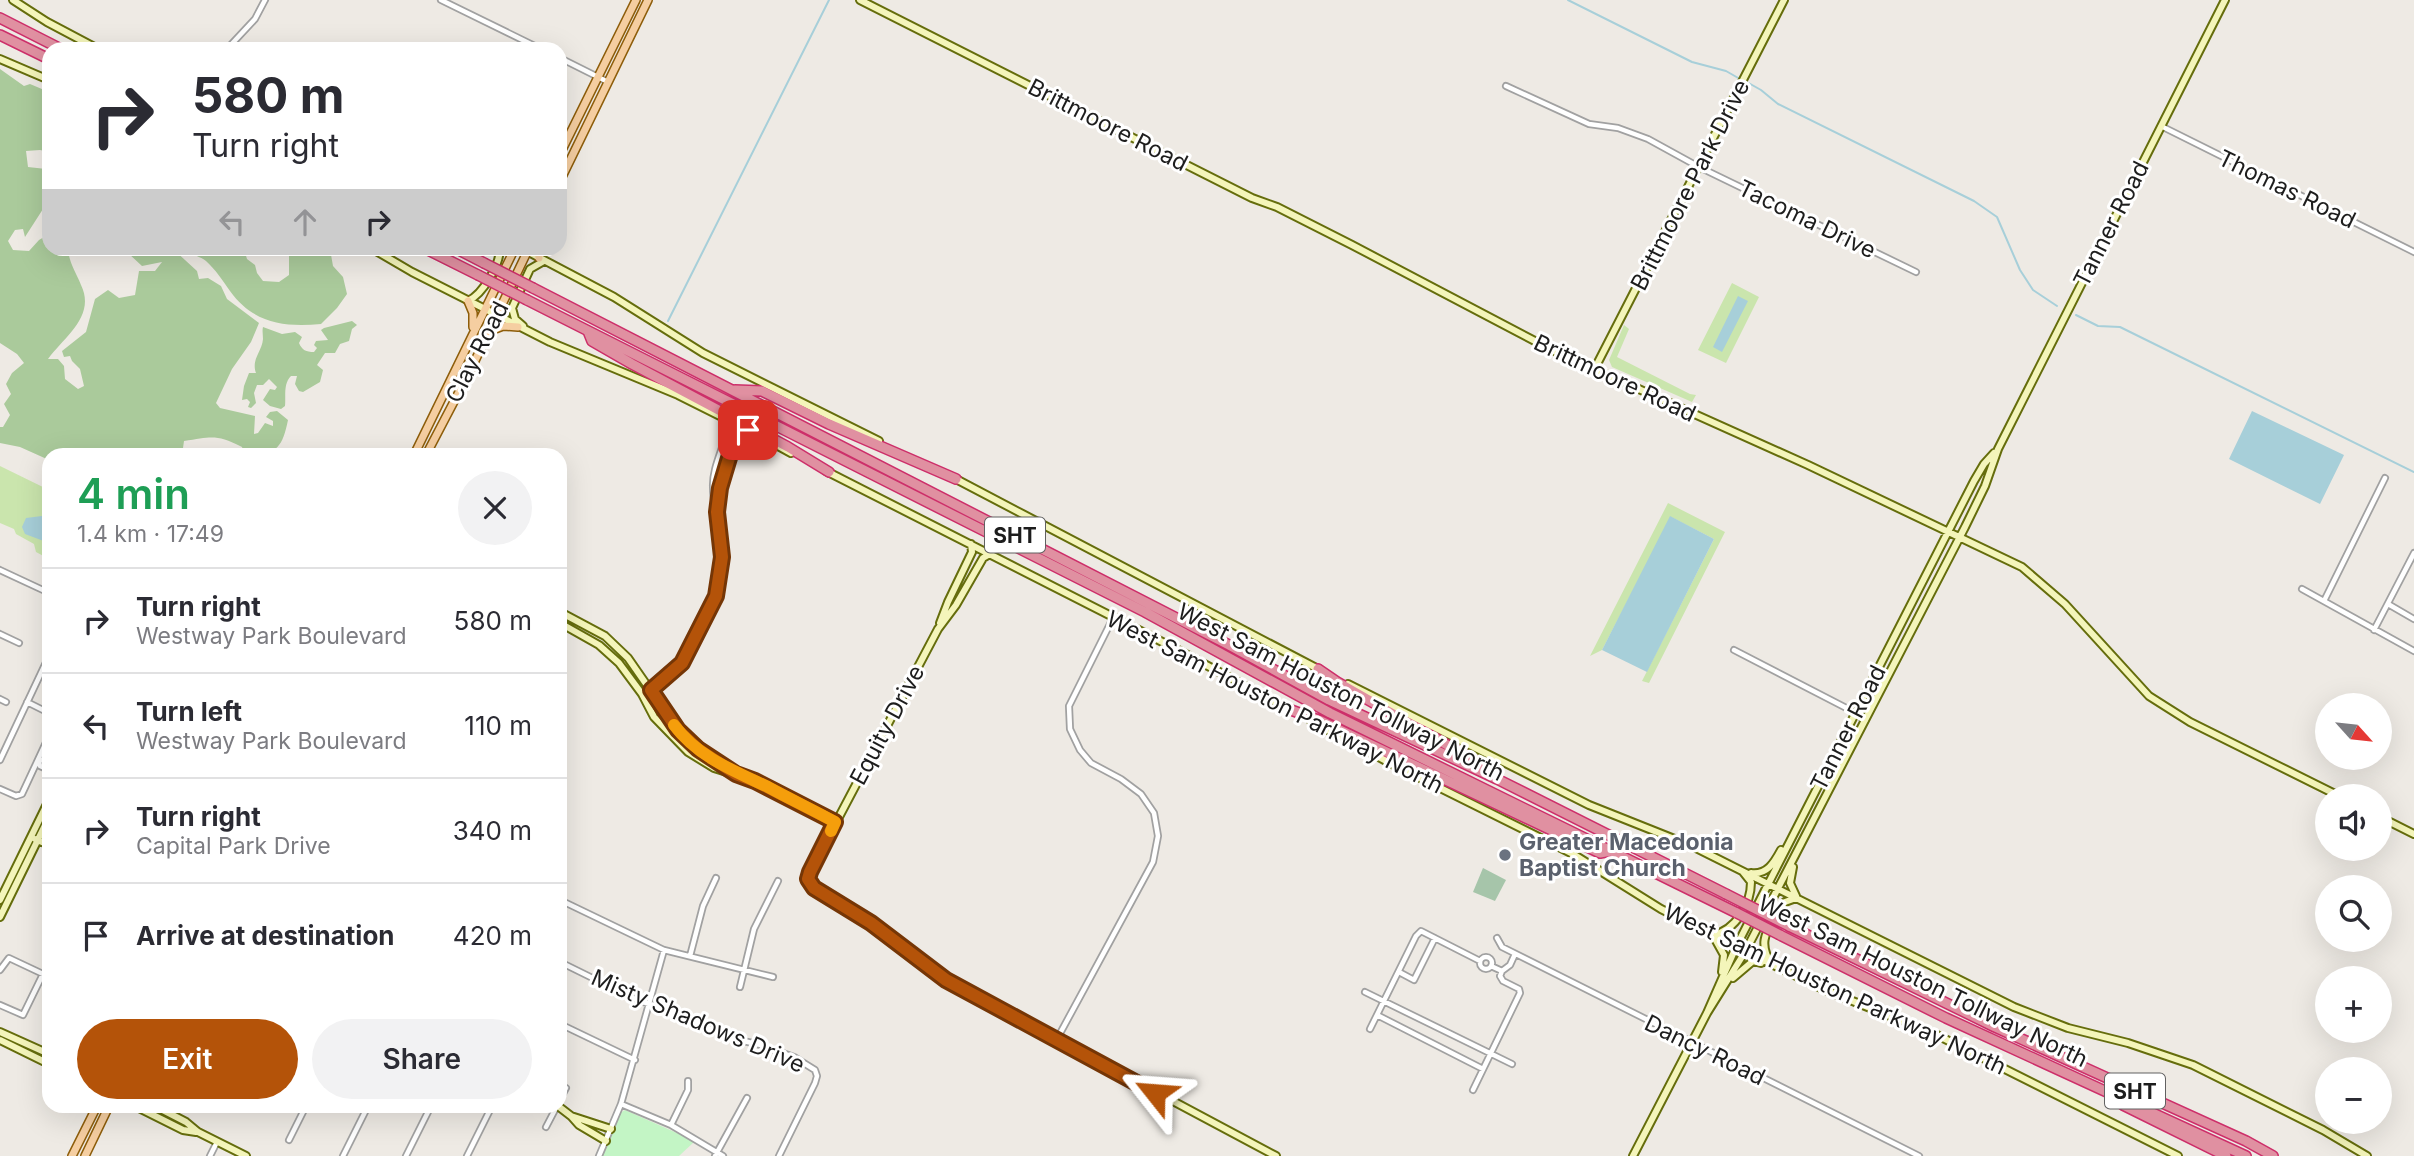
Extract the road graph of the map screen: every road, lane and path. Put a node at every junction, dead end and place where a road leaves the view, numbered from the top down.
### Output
1 (12, 0) edge
2 (265, 0) edge
3 (441, 0) edge
4 (462, 0) edge
5 (636, 0) edge
6 (648, 0) edge
7 (860, 0) edge
8 (1784, 0) edge
9 (2225, 0) edge
10 (457, 8) junction
11 (0, 18) edge
12 (0, 35) edge
13 (47, 42) edge
14 (85, 42) edge
15 (234, 42) edge
16 (527, 42) edge
17 (42, 56) edge
18 (0, 59) edge
19 (567, 62) edge
20 (42, 77) edge
21 (598, 77) junction
22 (608, 82) junction
23 (1506, 86) dead end
24 (2161, 126) junction
25 (567, 141) edge
26 (567, 159) edge
27 (570, 161) junction
28 (567, 167) edge
29 (1699, 167) junction
30 (2414, 252) edge
31 (386, 256) edge
32 (440, 256) edge
33 (470, 256) edge
34 (500, 256) edge
35 (519, 256) edge
36 (520, 256) edge
37 (536, 256) edge
38 (540, 256) edge
39 (541, 259) junction
40 (1916, 272) dead end
41 (468, 301) junction
42 (484, 310) junction
43 (497, 316) junction
44 (518, 327) junction
45 (489, 331) junction
46 (528, 331) junction
47 (589, 331) junction
48 (472, 336) junction
49 (1594, 370) junction
50 (451, 382) junction
51 (460, 386) junction
52 (733, 390) junction
53 (727, 420) junction
54 (748, 430) junction
55 (418, 448) edge
56 (429, 448) edge
57 (1998, 449) junction
58 (829, 472) junction
59 (2385, 478) dead end
60 (956, 479) junction
61 (717, 512) junction
62 (1949, 531) junction
63 (1959, 536) junction
64 (971, 544) junction
65 (2414, 553) edge
66 (990, 554) junction
67 (2411, 565) edge
68 (0, 570) edge
69 (2302, 589) dead end
70 (42, 590) edge
71 (2324, 601) junction
72 (2388, 604) junction
73 (567, 616) edge
74 (1113, 618) junction
75 (2414, 619) edge
76 (567, 627) edge
77 (938, 629) junction
78 (2374, 630) junction
79 (0, 634) edge
80 (19, 643) dead end
81 (1734, 650) dead end
82 (2414, 651) edge
83 (1318, 669) junction
84 (42, 671) edge
85 (651, 690) junction
86 (642, 694) junction
87 (0, 699) edge
88 (6, 702) dead end
89 (27, 702) junction
90 (42, 710) edge
91 (1291, 710) junction
92 (1856, 713) junction
93 (1865, 720) junction
94 (42, 752) edge
95 (0, 760) edge
96 (42, 760) edge
97 (38, 761) junction
98 (736, 774) junction
99 (1497, 779) junction
100 (2315, 784) edge
101 (0, 789) edge
102 (835, 822) junction
103 (1800, 822) junction
104 (2392, 823) edge
105 (42, 831) edge
106 (2414, 834) edge
107 (34, 839) junction
108 (42, 842) edge
109 (1800, 845) junction
110 (1612, 851) junction
111 (1742, 870) junction
112 (716, 878) dead end
113 (778, 881) dead end
114 (1769, 883) junction
115 (1778, 888) junction
116 (1797, 898) junction
117 (3, 899) edge
118 (567, 903) edge
119 (0, 917) edge
120 (1713, 935) junction
121 (1435, 938) junction
122 (1497, 938) dead end
123 (1736, 947) junction
124 (664, 950) junction
125 (1745, 952) junction
126 (1515, 954) junction
127 (690, 956) junction
128 (567, 965) edge
129 (1773, 966) junction
130 (0, 970) edge
131 (744, 970) junction
132 (1502, 971) junction
133 (1399, 972) junction
134 (42, 974) edge
135 (42, 976) edge
136 (773, 977) dead end
137 (740, 987) dead end
138 (1721, 987) junction
139 (1365, 992) dead end
140 (1384, 1001) junction
141 (649, 1004) junction
142 (0, 1005) edge
143 (1377, 1015) junction
144 (1962, 1025) junction
145 (567, 1027) edge
146 (1370, 1029) dead end
147 (0, 1032) edge
148 (0, 1040) edge
149 (1057, 1040) junction
150 (1692, 1043) junction
151 (37, 1047) junction
152 (42, 1050) edge
153 (1490, 1053) junction
154 (33, 1055) junction
155 (42, 1060) edge
156 (635, 1061) junction
157 (1512, 1064) dead end
158 (1483, 1069) junction
159 (688, 1081) dead end
160 (1473, 1090) dead end
161 (2114, 1094) junction
162 (747, 1098) dead end
163 (621, 1104) junction
164 (94, 1113) edge
165 (106, 1113) edge
166 (149, 1113) edge
167 (169, 1113) edge
168 (302, 1113) edge
169 (364, 1113) edge
170 (428, 1113) edge
171 (488, 1113) edge
172 (553, 1113) edge
173 (567, 1113) edge
174 (572, 1116) junction
175 (671, 1125) junction
176 (546, 1127) dead end
177 (611, 1129) junction
178 (198, 1132) junction
179 (289, 1140) dead end
180 (606, 1141) junction
181 (217, 1142) junction
182 (718, 1155) edge
183 (72, 1156) edge
184 (85, 1156) edge
185 (210, 1156) edge
186 (246, 1156) edge
187 (343, 1156) edge
188 (406, 1156) edge
189 (467, 1156) edge
190 (599, 1156) edge
191 (779, 1156) edge
192 (1276, 1156) edge
193 (1633, 1156) edge
194 (1919, 1156) edge
195 (2178, 1156) edge
196 (2226, 1156) edge
197 (2240, 1156) edge
198 (2246, 1156) edge
199 (2273, 1156) edge
200 (2367, 1156) edge

1 - 14 main road
2 - 15 street
3 - 10 street
4 - 10 street
5 - 21 main road
6 - 22 main road
7 - 49 main road, Brittmoore Road
8 - 29 main road, Brittmoore Park Drive
9 - 24 main road, Tanner Road
10 - 16 street
11 - 13 highway
12 - 17 highway
18 - 20 main road
19 - 21 street
21 - 22 street
21 - 25 main road
22 - 27 main road
23 - 29 street, Tacoma Drive
24 - 30 street, Thomas Road
24 - 57 main road, Tanner Road
26 - 27 main road
27 - 28 main road
29 - 40 street, Tacoma Drive
29 - 49 main road, Brittmoore Park Drive
31 - 41 main road, West Sam Houston Parkway North
32 - 47 highway, West Sam Houston Tollway North / SHT, bridge
33 - 52 highway, West Sam Houston Tollway North / SHT, bridge
34 - 41 main road
35 - 42 main road, Clay Road
36 - 43 main road, Clay Road
37 - 39 main road
38 - 39 main road
39 - 46 main road
39 - 60 main road
41 - 42 main road, West Sam Houston Parkway North
41 - 48 main road
42 - 43 main road, West Sam Houston Parkway North
42 - 48 main road, Clay Road
43 - 44 main road, West Sam Houston Parkway North
43 - 45 main road, Clay Road
44 - 45 main road
44 - 46 main road, West Sam Houston Parkway North
45 - 51 main road, Clay Road
46 - 53 main road, West Sam Houston Parkway North
47 - 58 highway
47 - 110 highway, West Sam Houston Tollway North / SHT
48 - 50 main road, Clay Road
49 - 62 main road, Brittmoore Road
50 - 51 main road
50 - 55 main road, Clay Road
51 - 56 main road, Clay Road
52 - 60 highway
52 - 99 highway, West Sam Houston Tollway North / SHT
53 - 54 main road, West Sam Houston Parkway North
53 - 61 street
54 - 58 main road, West Sam Houston Parkway North
54 - 61 street
57 - 62 main road, Tanner Road
57 - 63 main road, Tanner Road
58 - 64 main road, West Sam Houston Parkway North
59 - 71 street
60 - 83 main road
61 - 85 street
62 - 63 main road, Brittmoore Road
62 - 92 main road, Tanner Road
63 - 93 main road, Tanner Road
63 - 100 main road, Brittmoore Road
64 - 66 main road, West Sam Houston Parkway North
64 - 77 main road, Equity Drive
65 - 67 street
66 - 74 main road, West Sam Houston Parkway North
66 - 77 main road, Equity Drive
67 - 72 street
68 - 70 street
69 - 71 street
71 - 78 street
72 - 75 street
72 - 78 street
73 - 85 main road
74 - 91 main road, West Sam Houston Parkway North
74 - 149 street
76 - 86 main road
77 - 102 main road, Equity Drive
78 - 82 street
79 - 80 street
81 - 92 street
83 - 99 highway
83 - 111 main road
84 - 89 street
85 - 86 street
85 - 98 main road
86 - 98 main road
87 - 88 street
89 - 90 street
89 - 95 street
91 - 110 highway
91 - 120 main road, West Sam Houston Parkway North
92 - 93 street
92 - 103 main road, Tanner Road
93 - 109 main road, Tanner Road
94 - 97 street
96 - 97 street
97 - 101 street
98 - 102 main road
99 - 199 highway, West Sam Houston Tollway North / SHT, bridge
102 - 149 main road, Equity Drive
103 - 111 main road
103 - 114 main road, Tanner Road
104 - 106 main road
105 - 107 main road
107 - 108 main road
107 - 117 main road
109 - 115 main road, Tanner Road
109 - 116 main road
110 - 144 highway, West Sam Houston Tollway North / SHT, bridge
111 - 114 main road
111 - 120 main road
112 - 127 street
113 - 131 street
114 - 115 main road
114 - 123 main road, Tanner Road
115 - 116 main road
115 - 125 main road, Tanner Road
116 - 129 main road
116 - 200 main road
117 - 119 main road
118 - 124 street
120 - 123 main road, West Sam Houston Parkway North
120 - 138 main road
121 - 132 street
121 - 133 street
121 - 133 street
122 - 126 street, Dancy Road
123 - 125 main road, West Sam Houston Parkway North
123 - 138 main road, Tanner Road
124 - 127 street
124 - 141 street
125 - 129 main road, West Sam Houston Parkway North
125 - 138 main road, Tanner Road
126 - 132 street
126 - 150 street, Dancy Road
127 - 131 street
128 - 141 street, Misty Shadows Drive
129 - 138 main road
129 - 195 main road, West Sam Houston Parkway North
130 - 134 street
131 - 136 street
131 - 137 street
132 - 153 street
133 - 140 street
135 - 142 street
138 - 150 main road, Tanner Road
139 - 140 street
140 - 143 street
140 - 153 street
141 - 156 street
141 - 191 street, Misty Shadows Drive
143 - 146 street
143 - 158 street
144 - 161 highway, West Sam Houston Tollway North / SHT
144 - 196 highway, SHT
145 - 156 street
147 - 151 main road
148 - 154 main road
149 - 192 main road
150 - 193 main road, Tanner Road
150 - 194 street, Dancy Road
151 - 152 main road
151 - 154 main road
153 - 157 street
153 - 158 street
154 - 155 main road
156 - 163 street
158 - 160 street
159 - 175 street
161 - 197 highway, SHT
161 - 198 highway, West Sam Houston Tollway North / SHT
162 - 182 street
163 - 175 street
163 - 177 street
164 - 183 main road
165 - 184 main road
166 - 178 main road
167 - 178 main road
168 - 179 street
169 - 187 street
170 - 188 street
171 - 189 street
172 - 176 street
173 - 174 main road
174 - 177 main road
174 - 180 main road
175 - 182 street
177 - 180 street
178 - 181 main road
180 - 190 street
181 - 185 street
181 - 186 main road

